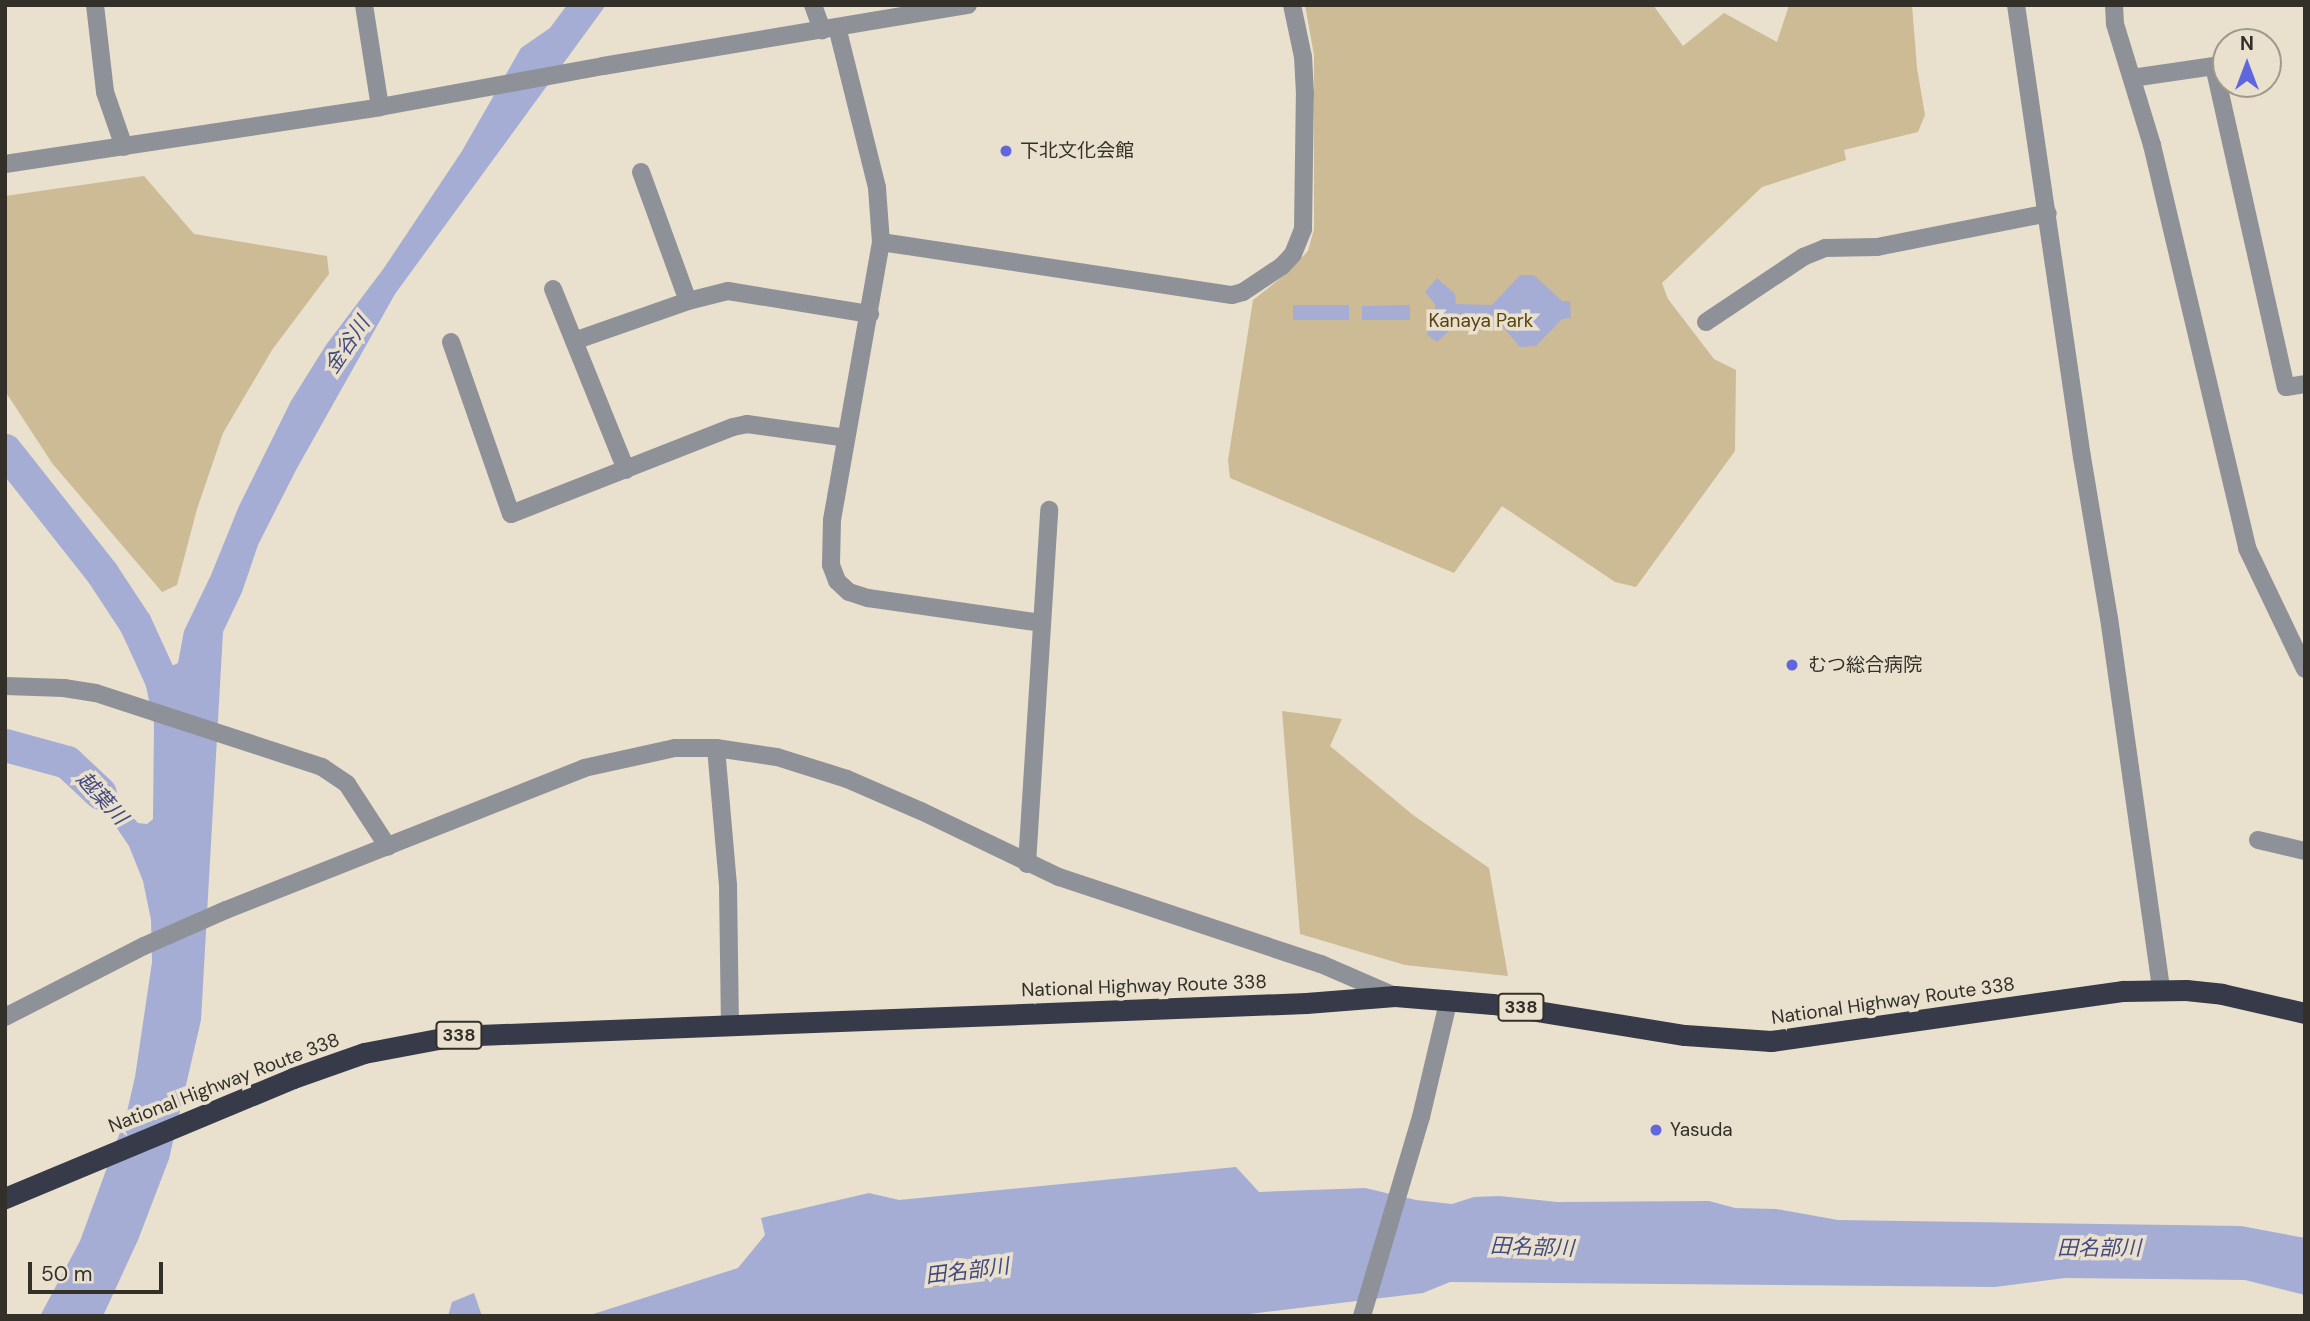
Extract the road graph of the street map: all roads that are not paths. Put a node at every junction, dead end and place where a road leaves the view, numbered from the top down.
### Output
1 (95, 5) edge
2 (364, 5) edge
3 (813, 5) edge
4 (968, 5) edge
5 (1292, 5) edge
6 (2016, 5) edge
7 (2114, 5) edge
8 (830, 29) junction
9 (2132, 78) junction
10 (380, 107) junction
11 (124, 147) junction
12 (5, 164) edge
13 (641, 172) dead end
14 (2048, 213) junction
15 (881, 242) junction
16 (554, 289) dead end
17 (688, 301) junction
18 (870, 314) junction
19 (1706, 322) dead end
20 (574, 341) junction
21 (452, 342) dead end
22 (2305, 384) edge
23 (846, 438) junction
24 (626, 470) junction
25 (1049, 510) dead end
26 (1041, 623) junction
27 (2299, 646) edge
28 (2305, 668) edge
29 (5, 685) edge
30 (716, 748) junction
31 (2258, 840) dead end
32 (388, 847) junction
33 (2305, 851) edge
34 (1027, 864) junction
35 (2161, 990) junction
36 (1395, 996) junction
37 (1449, 999) junction
38 (2305, 1013) edge
39 (5, 1017) edge
40 (730, 1025) junction
41 (5, 1198) edge
42 (1362, 1316) edge

1 - 11 street
2 - 10 street
3 - 8 street
4 - 8 street
5 - 15 street
6 - 14 street
7 - 9 street
8 - 10 street
8 - 15 street
9 - 22 street
9 - 27 street
10 - 11 street
11 - 12 street
13 - 17 street
14 - 19 street
14 - 35 street
15 - 18 street
16 - 20 street
17 - 18 street
17 - 20 street
18 - 23 street
20 - 24 street
21 - 24 street
23 - 24 street
23 - 26 street
25 - 26 street
26 - 34 street
27 - 28 street
29 - 32 street
30 - 32 street
30 - 34 street
30 - 40 street
31 - 33 street
32 - 39 street
34 - 36 street
35 - 37 highway, National Highway Route 338 / 338
35 - 38 highway, National Highway Route 338 / 338
36 - 37 highway, National Highway Route 338 / 338
36 - 40 highway, National Highway Route 338 / 338
37 - 42 street
40 - 41 highway, National Highway Route 338 / 338

